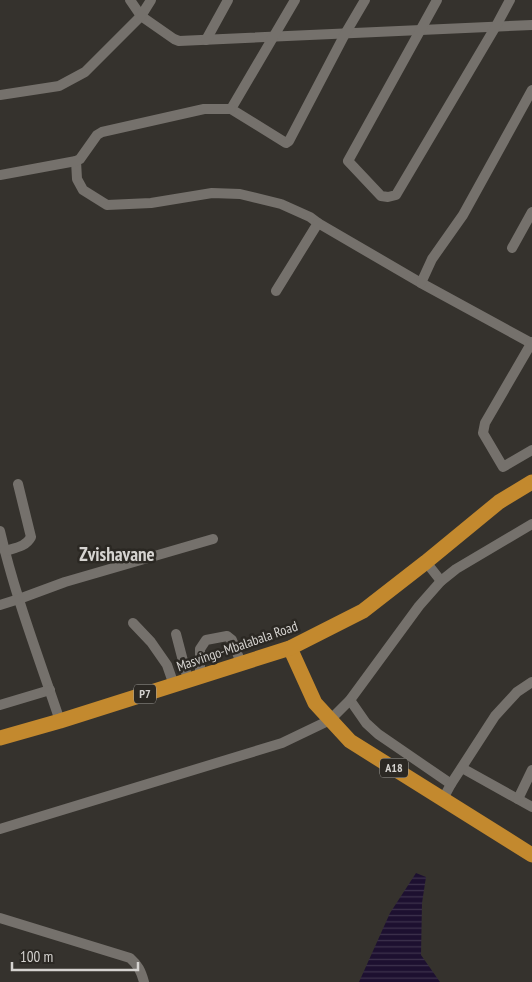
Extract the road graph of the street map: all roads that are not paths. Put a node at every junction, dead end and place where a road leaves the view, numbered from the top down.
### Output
1 (130, 0) edge
2 (151, 0) edge
3 (228, 0) edge
4 (295, 0) edge
5 (365, 0) edge
6 (437, 0) edge
7 (510, 0) edge
8 (141, 16) junction
9 (532, 25) edge
10 (496, 26) junction
11 (420, 30) junction
12 (345, 34) junction
13 (274, 37) junction
14 (206, 40) junction
15 (532, 90) edge
16 (0, 95) edge
17 (231, 109) junction
18 (76, 162) junction
19 (0, 175) edge
20 (532, 212) edge
21 (318, 223) junction
22 (512, 248) dead end
23 (421, 283) junction
24 (276, 291) dead end
25 (532, 342) edge
26 (532, 450) edge
27 (532, 482) edge
28 (18, 484) dead end
29 (532, 524) edge
30 (0, 532) edge
31 (213, 540) dead end
32 (5, 551) junction
33 (426, 562) junction
34 (441, 581) junction
35 (19, 599) junction
36 (0, 604) edge
37 (133, 623) dead end
38 (176, 634) dead end
39 (290, 648) junction
40 (241, 664) junction
41 (187, 680) junction
42 (532, 682) edge
43 (50, 690) junction
44 (350, 700) junction
45 (0, 706) edge
46 (330, 720) junction
47 (60, 721) junction
48 (0, 738) edge
49 (462, 768) junction
50 (532, 770) edge
51 (451, 784) junction
52 (444, 799) junction
53 (518, 799) junction
54 (532, 807) edge
55 (0, 829) edge
56 (532, 855) edge
57 (0, 918) edge
58 (144, 982) edge

1 - 8 street
2 - 8 street
3 - 14 street
4 - 13 street
5 - 12 street
6 - 11 street
7 - 10 street
8 - 14 street
8 - 16 street
9 - 10 street
10 - 11 street
10 - 11 street
11 - 12 street
12 - 13 street
12 - 17 street
13 - 14 street
13 - 17 street
15 - 23 street
17 - 18 street
18 - 19 street
18 - 21 street
20 - 22 street
21 - 23 street
21 - 24 street
23 - 25 street
25 - 26 street
27 - 33 highway, Masvingo-Mbalabala Road / P7
28 - 32 street
29 - 34 street
30 - 32 street
31 - 35 street
32 - 35 street
33 - 34 street
33 - 39 highway, Masvingo-Mbalabala Road / P7
34 - 44 street
35 - 36 street
35 - 43 street
37 - 41 street
38 - 41 street
39 - 40 highway, Masvingo-Mbalabala Road / P7
39 - 46 highway, A18
40 - 41 highway, Masvingo-Mbalabala Road / P7
40 - 41 street
41 - 47 highway, Masvingo-Mbalabala Road / P7
42 - 49 street
43 - 45 street
43 - 47 street
44 - 46 street
44 - 51 street
46 - 52 highway, A18
46 - 55 street
47 - 48 highway, Masvingo-Mbalabala Road / P7
49 - 51 street
49 - 53 street
50 - 53 street
51 - 52 street
52 - 56 highway, A18
53 - 54 street
57 - 58 street

